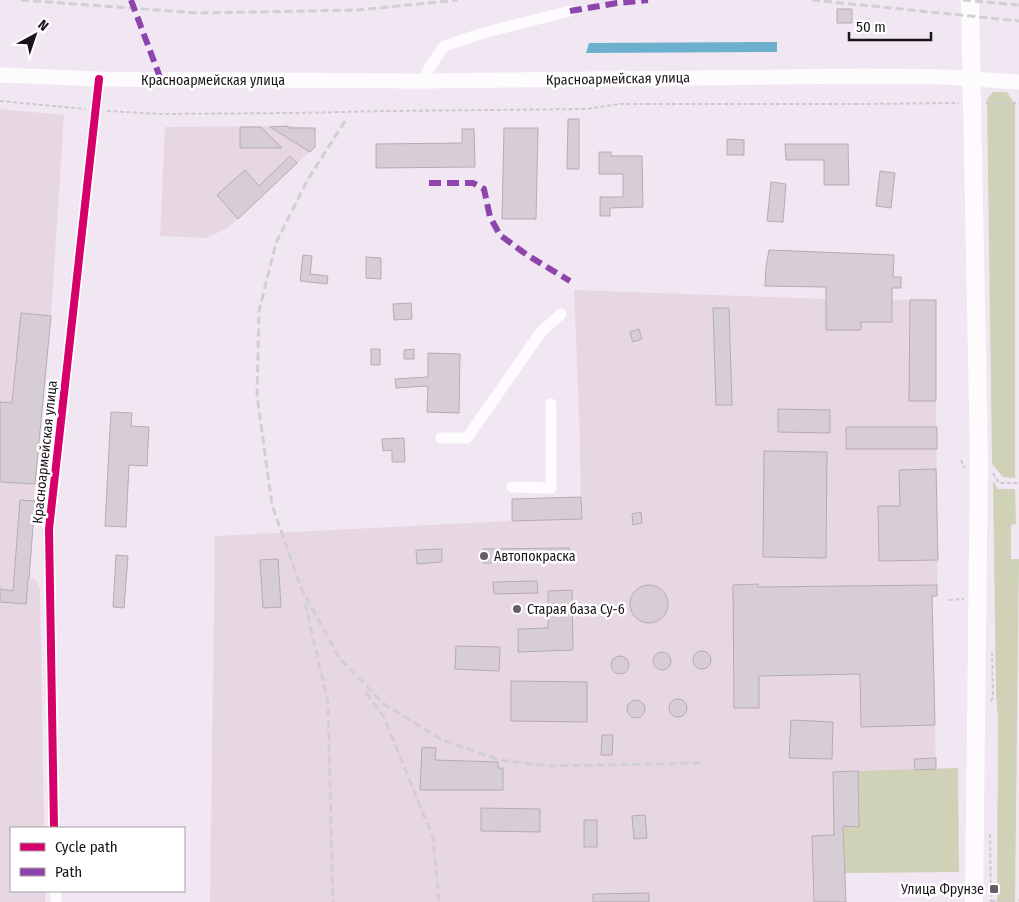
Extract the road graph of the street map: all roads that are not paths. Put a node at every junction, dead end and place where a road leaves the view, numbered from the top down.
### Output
1 (970, 0) edge
2 (570, 11) dead end
3 (0, 75) edge
4 (99, 79) junction
5 (424, 81) junction
6 (1016, 84) edge
7 (561, 314) dead end
8 (551, 404) dead end
9 (440, 438) dead end
10 (512, 487) dead end
11 (54, 827) edge
12 (974, 902) edge

1 - 12 highway
2 - 5 street
3 - 4 main road
4 - 5 main road, Красноармейская улица
4 - 11 street, Красноармейская улица
5 - 6 main road, Красноармейская улица
7 - 9 street
8 - 10 street

